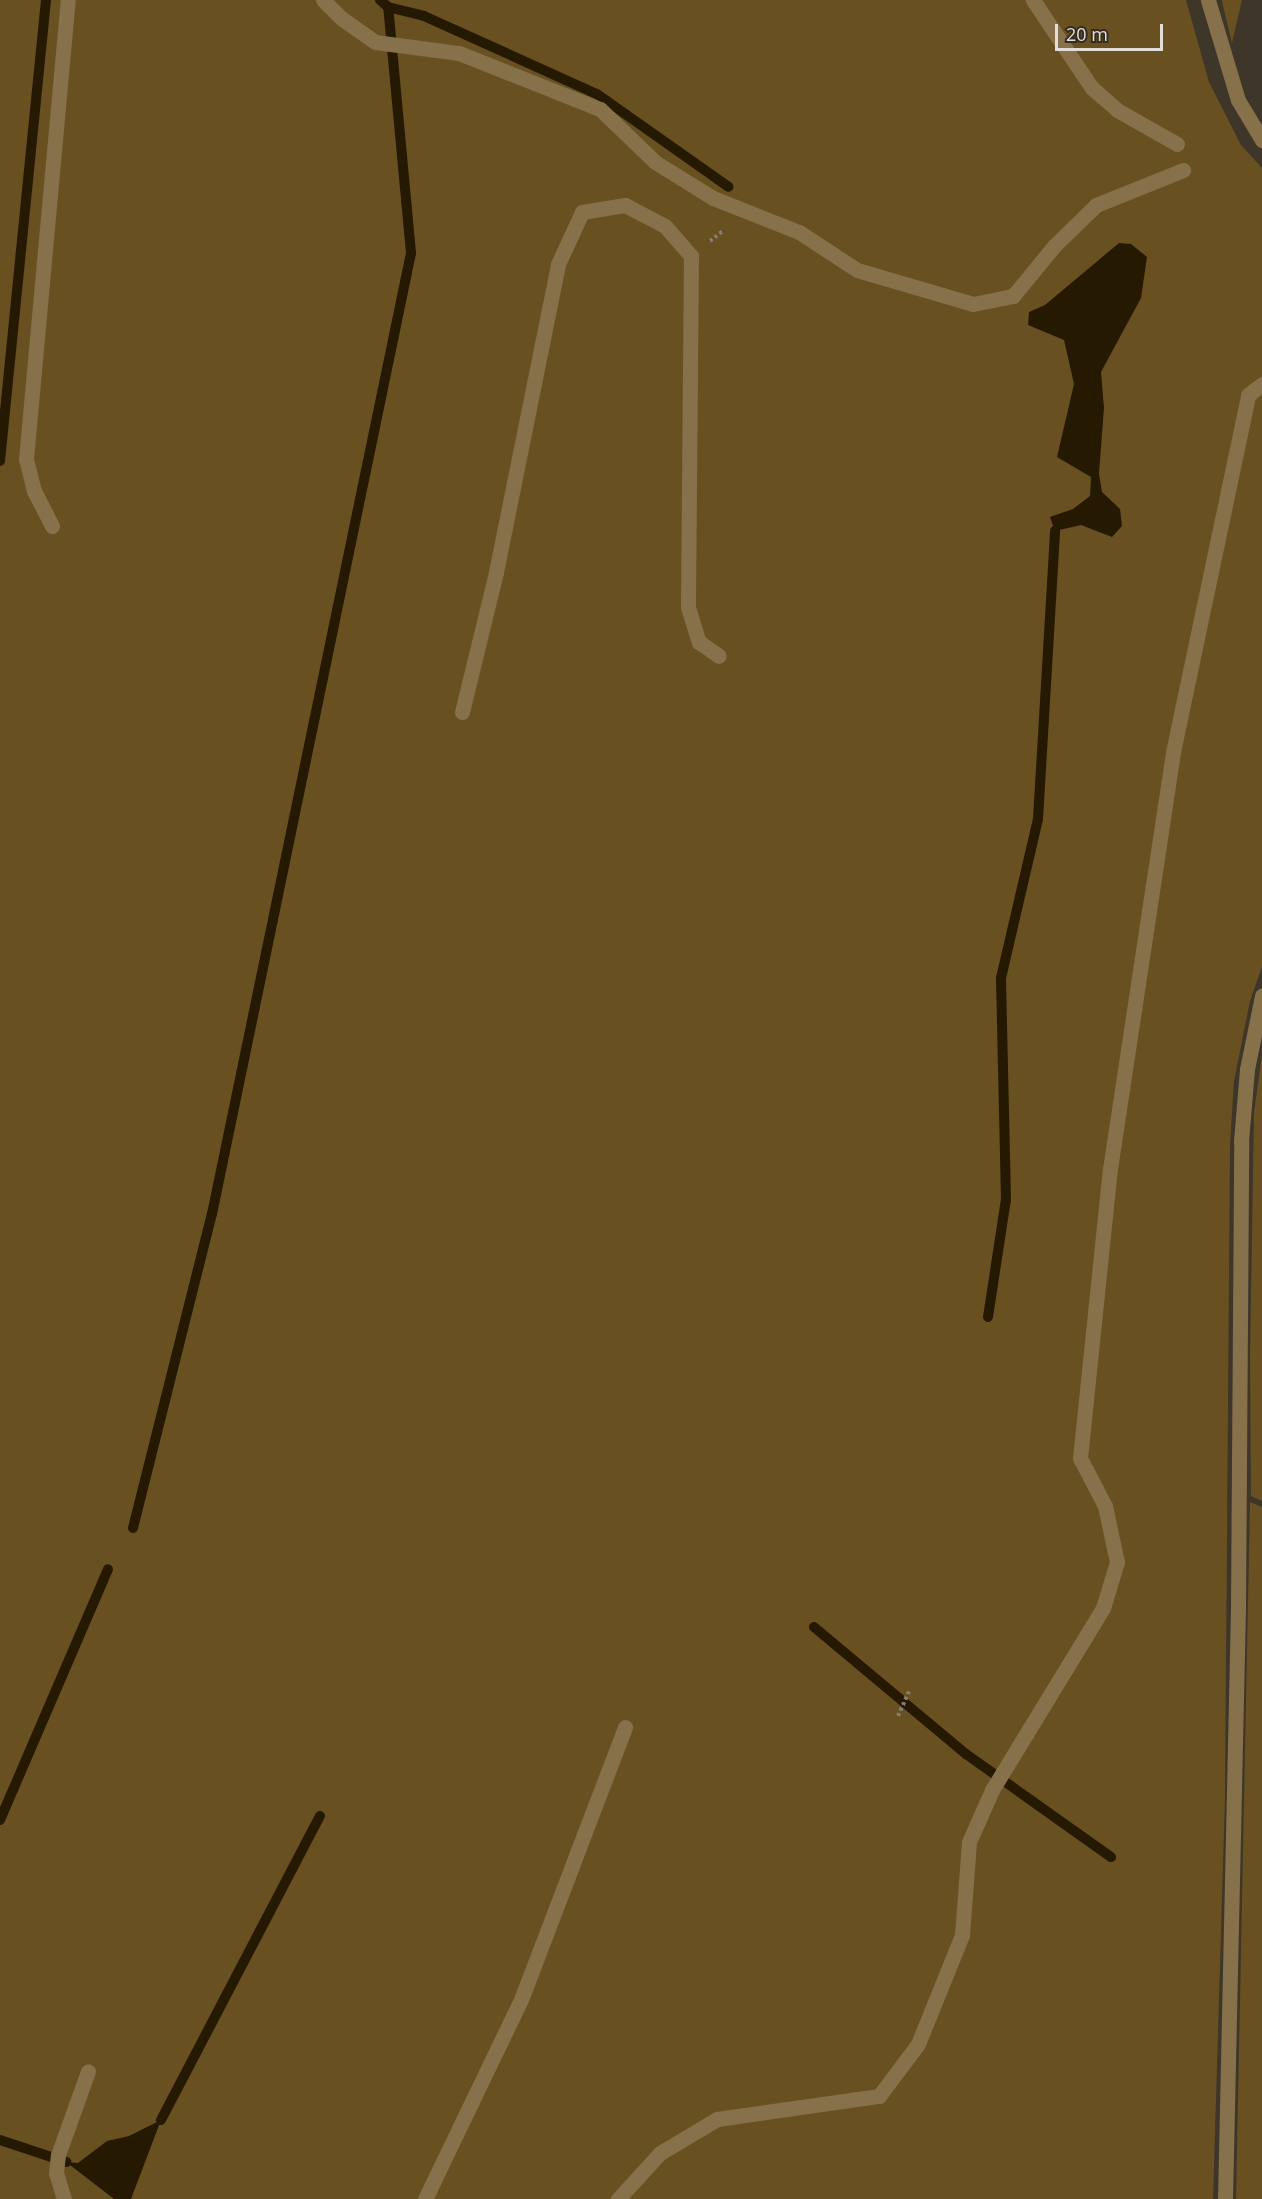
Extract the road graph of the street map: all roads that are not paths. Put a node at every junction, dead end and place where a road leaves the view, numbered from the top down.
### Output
1 (68, 0) edge
2 (323, 0) edge
3 (1033, 0) edge
4 (1208, 0) edge
5 (1262, 140) edge
6 (1177, 144) dead end
7 (1183, 170) dead end
8 (1262, 384) edge
9 (52, 526) dead end
10 (719, 656) dead end
11 (462, 712) dead end
12 (1262, 996) edge
13 (625, 1727) dead end
14 (88, 2072) dead end
15 (64, 2199) edge
16 (425, 2199) edge
17 (618, 2199) edge
18 (1224, 2199) edge

1 - 9 street
2 - 7 street
3 - 6 street
4 - 5 street
8 - 17 street
10 - 11 street
12 - 18 street
13 - 16 street
14 - 15 street

